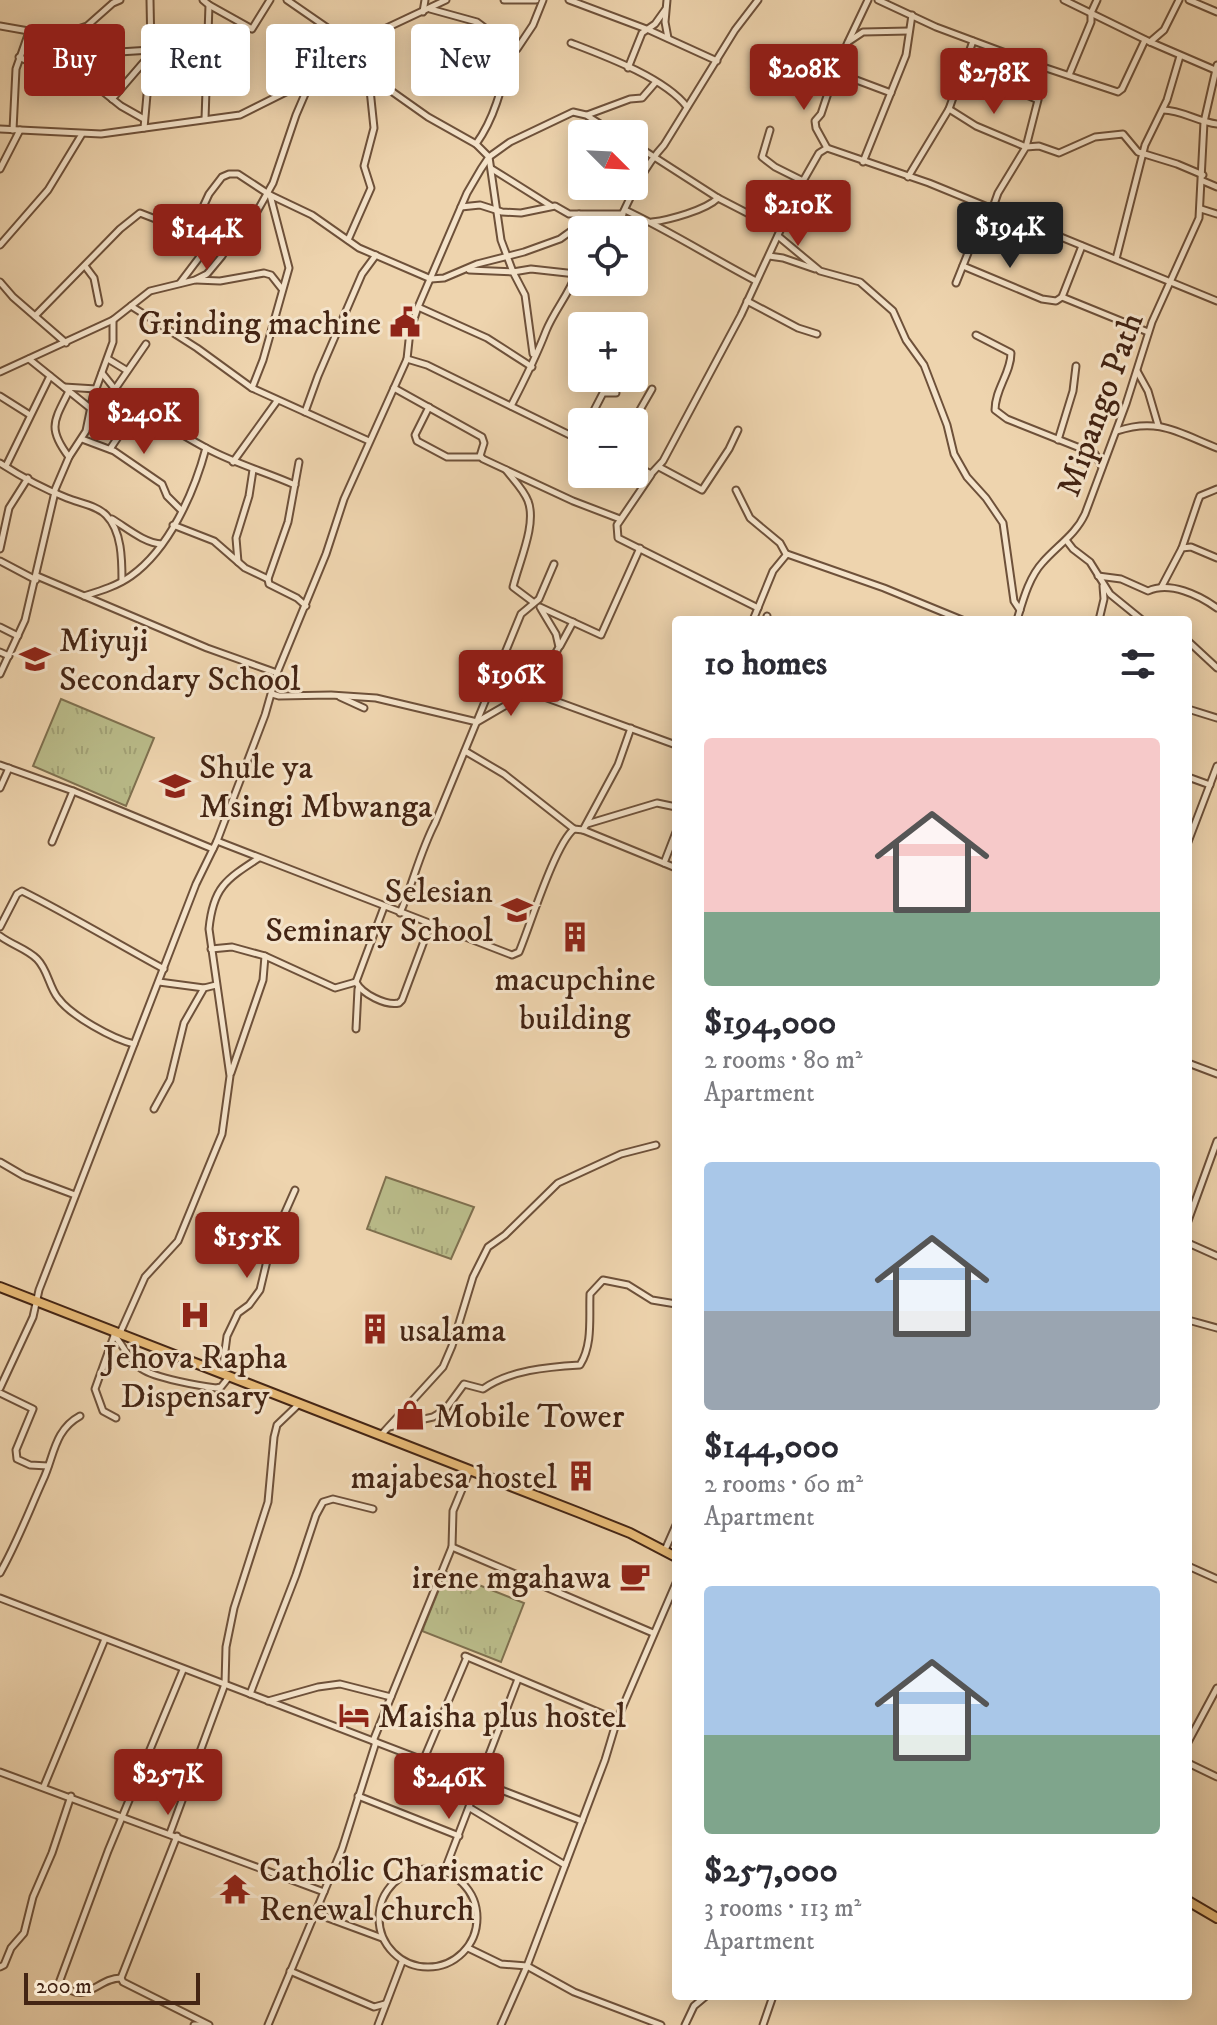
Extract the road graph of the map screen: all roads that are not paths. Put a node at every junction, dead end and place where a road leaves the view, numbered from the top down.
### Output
1 (120, 0) edge
2 (150, 0) edge
3 (203, 0) edge
4 (270, 0) edge
5 (287, 0) edge
6 (425, 0) edge
7 (446, 0) edge
8 (504, 0) edge
9 (536, 0) edge
10 (543, 0) edge
11 (569, 0) edge
12 (667, 0) edge
13 (758, 0) edge
14 (868, 0) edge
15 (878, 0) edge
16 (1064, 0) edge
17 (1097, 0) edge
18 (1179, 0) edge
19 (1189, 0) edge
20 (209, 5) junction
21 (430, 9) junction
22 (665, 10) junction
23 (1217, 12) edge
24 (422, 13) junction
25 (1091, 13) junction
26 (912, 15) junction
27 (89, 24) edge
28 (150, 24) edge
29 (322, 24) edge
30 (480, 24) edge
31 (395, 25) edge
32 (0, 26) edge
33 (646, 29) junction
34 (24, 31) edge
35 (909, 31) junction
36 (668, 38) junction
37 (849, 41) junction
38 (973, 41) junction
39 (1148, 41) junction
40 (571, 43) dead end
41 (24, 44) edge
42 (519, 47) edge
43 (1180, 56) junction
44 (19, 57) junction
45 (24, 59) edge
46 (717, 61) junction
47 (141, 63) edge
48 (628, 68) junction
49 (965, 68) junction
50 (1216, 69) edge
51 (835, 72) junction
52 (1069, 75) junction
53 (655, 83) junction
54 (891, 93) junction
55 (395, 94) edge
56 (108, 96) edge
57 (146, 96) edge
58 (278, 96) edge
59 (306, 96) edge
60 (371, 96) edge
61 (499, 96) edge
62 (112, 99) junction
63 (687, 107) junction
64 (949, 109) junction
65 (1163, 110) junction
66 (586, 115) junction
67 (144, 119) junction
68 (205, 119) junction
69 (594, 120) edge
70 (1204, 122) junction
71 (1217, 124) edge
72 (144, 128) junction
73 (0, 129) edge
74 (16, 130) junction
75 (770, 130) dead end
76 (82, 134) junction
77 (476, 144) junction
78 (1026, 147) junction
79 (827, 148) junction
80 (648, 152) edge
81 (1143, 155) junction
82 (655, 156) junction
83 (489, 157) junction
84 (863, 162) junction
85 (0, 169) edge
86 (491, 169) junction
87 (908, 177) junction
88 (1203, 178) junction
89 (803, 181) junction
90 (1217, 187) edge
91 (269, 194) junction
92 (718, 198) junction
93 (461, 207) junction
94 (552, 207) junction
95 (989, 209) junction
96 (1201, 209) junction
97 (497, 211) junction
98 (624, 212) junction
99 (1216, 212) edge
100 (579, 214) junction
101 (622, 216) edge
102 (650, 222) junction
103 (779, 233) junction
104 (190, 235) junction
105 (348, 240) junction
106 (211, 242) junction
107 (0, 245) edge
108 (1082, 246) junction
109 (228, 247) junction
110 (376, 255) junction
111 (769, 256) junction
112 (507, 257) junction
113 (1116, 259) junction
114 (85, 266) junction
115 (963, 266) junction
116 (464, 270) junction
117 (568, 271) edge
118 (820, 271) junction
119 (513, 272) junction
120 (431, 279) junction
121 (195, 280) junction
122 (756, 281) junction
123 (1172, 281) junction
124 (0, 282) edge
125 (956, 283) dead end
126 (179, 284) junction
127 (283, 290) junction
128 (568, 291) edge
129 (1062, 297) junction
130 (747, 301) junction
131 (1217, 301) edge
132 (99, 303) dead end
133 (131, 306) junction
134 (418, 307) junction
135 (35, 316) junction
136 (113, 320) junction
137 (1148, 332) junction
138 (817, 334) dead end
139 (976, 335) dead end
140 (66, 343) junction
141 (146, 344) dead end
142 (533, 355) junction
143 (28, 359) junction
144 (108, 359) junction
145 (407, 359) junction
146 (1076, 366) dead end
147 (532, 367) junction
148 (126, 370) junction
149 (1136, 371) junction
150 (0, 372) edge
151 (102, 373) junction
152 (50, 376) junction
153 (252, 388) junction
154 (394, 388) junction
155 (66, 389) junction
156 (96, 389) junction
157 (113, 389) junction
158 (652, 389) dead end
159 (616, 393) dead end
160 (0, 396) edge
161 (277, 401) junction
162 (139, 406) junction
163 (511, 406) junction
164 (429, 407) junction
165 (90, 408) junction
166 (595, 408) edge
167 (641, 408) edge
168 (305, 412) junction
169 (30, 415) junction
170 (1158, 425) junction
171 (738, 430) dead end
172 (86, 431) junction
173 (1117, 431) junction
174 (568, 432) edge
175 (82, 439) junction
176 (1058, 440) junction
177 (369, 441) junction
178 (206, 448) junction
179 (1217, 448) edge
180 (110, 449) junction
181 (69, 457) junction
182 (481, 457) junction
183 (233, 462) junction
184 (299, 462) dead end
185 (3, 465) edge
186 (659, 467) junction
187 (1102, 468) junction
188 (505, 469) junction
189 (253, 470) junction
190 (648, 472) edge
191 (651, 474) junction
192 (28, 478) junction
193 (295, 485) junction
194 (1217, 489) edge
195 (736, 490) dead end
196 (55, 492) junction
197 (181, 510) junction
198 (107, 516) junction
199 (620, 519) junction
200 (173, 525) junction
201 (1066, 540) junction
202 (162, 544) junction
203 (640, 548) junction
204 (1182, 548) junction
205 (0, 549) edge
206 (786, 554) junction
207 (1217, 558) edge
208 (0, 561) edge
209 (238, 563) junction
210 (554, 564) dead end
211 (1098, 576) junction
212 (36, 578) junction
213 (268, 579) junction
214 (123, 582) junction
215 (1103, 586) junction
216 (1162, 586) junction
217 (84, 596) junction
218 (537, 604) junction
219 (306, 606) junction
220 (758, 608) junction
221 (1217, 608) edge
222 (1020, 610) junction
223 (755, 616) edge
224 (952, 616) edge
225 (1018, 616) edge
226 (1100, 616) edge
227 (1137, 616) edge
228 (573, 622) junction
229 (0, 627) edge
230 (18, 636) junction
231 (1192, 645) edge
232 (559, 647) junction
233 (0, 652) edge
234 (9, 656) junction
235 (1217, 668) edge
236 (277, 673) junction
237 (0, 674) edge
238 (495, 679) junction
239 (526, 690) junction
240 (272, 694) junction
241 (331, 695) junction
242 (364, 708) dead end
243 (1192, 710) edge
244 (1217, 718) edge
245 (477, 722) junction
246 (631, 728) junction
247 (672, 743) edge
248 (465, 751) junction
249 (0, 765) edge
250 (1217, 766) edge
251 (9, 768) junction
252 (1192, 778) edge
253 (1210, 785) junction
254 (0, 788) edge
255 (73, 791) junction
256 (672, 806) edge
257 (585, 827) junction
258 (574, 829) junction
259 (1192, 832) edge
260 (217, 841) junction
261 (52, 842) dead end
262 (672, 842) edge
263 (213, 849) junction
264 (260, 857) junction
265 (664, 863) junction
266 (672, 866) edge
267 (384, 907) junction
268 (400, 913) junction
269 (430, 925) junction
270 (0, 927) edge
271 (0, 936) edge
272 (211, 949) junction
273 (265, 956) junction
274 (164, 969) junction
275 (159, 982) junction
276 (216, 985) junction
277 (357, 985) junction
278 (204, 988) junction
279 (356, 1029) dead end
280 (134, 1044) junction
281 (1192, 1065) edge
282 (1217, 1074) edge
283 (230, 1076) junction
284 (154, 1109) dead end
285 (1217, 1141) edge
286 (656, 1145) dead end
287 (0, 1162) edge
288 (295, 1190) dead end
289 (75, 1195) junction
290 (1192, 1210) edge
291 (1192, 1245) edge
292 (1217, 1256) edge
293 (0, 1287) edge
294 (37, 1300) junction
295 (672, 1303) edge
296 (1192, 1321) edge
297 (1217, 1328) edge
298 (116, 1333) junction
299 (226, 1374) junction
300 (2, 1379) edge
301 (0, 1390) edge
302 (301, 1403) junction
303 (80, 1416) dead end
304 (116, 1418) dead end
305 (385, 1431) junction
306 (48, 1466) junction
307 (471, 1469) junction
308 (373, 1509) dead end
309 (672, 1534) edge
310 (452, 1547) junction
311 (665, 1550) junction
312 (672, 1554) edge
313 (1192, 1568) edge
314 (0, 1573) edge
315 (1217, 1579) edge
316 (672, 1592) edge
317 (0, 1598) edge
318 (653, 1633) junction
319 (105, 1639) junction
320 (183, 1670) junction
321 (518, 1679) junction
322 (225, 1684) junction
323 (1217, 1688) edge
324 (250, 1694) junction
325 (391, 1697) junction
326 (268, 1701) junction
327 (617, 1720) junction
328 (1192, 1735) edge
329 (375, 1742) junction
330 (423, 1761) junction
331 (1192, 1765) edge
332 (0, 1772) edge
333 (1217, 1777) edge
334 (479, 1780) junction
335 (44, 1786) junction
336 (71, 1796) junction
337 (358, 1796) junction
338 (470, 1808) junction
339 (122, 1815) junction
340 (582, 1821) junction
341 (170, 1833) junction
342 (177, 1836) junction
343 (459, 1836) junction
344 (565, 1865) junction
345 (444, 1872) junction
346 (324, 1892) junction
347 (1192, 1903) edge
348 (317, 1914) junction
349 (1217, 1918) edge
350 (382, 1938) junction
351 (468, 1948) junction
352 (402, 1962) junction
353 (527, 1966) junction
354 (0, 1967) edge
355 (290, 1971) junction
356 (121, 1978) junction
357 (701, 2000) edge
358 (772, 2000) edge
359 (385, 2004) junction
360 (374, 2007) junction
361 (380, 2015) junction
362 (647, 2022) edge
363 (268, 2023) edge
364 (194, 2025) edge
365 (206, 2025) edge
366 (378, 2025) edge
367 (501, 2025) edge
368 (661, 2025) edge
369 (685, 2025) edge
370 (763, 2025) edge

1 - 27 street
2 - 28 street
3 - 20 street
4 - 20 street
5 - 29 street
6 - 24 street
7 - 21 street
8 - 9 street
10 - 42 street
11 - 33 street
12 - 22 street
13 - 46 street
14 - 37 street
15 - 26 street
16 - 25 street
17 - 25 street
18 - 39 street
19 - 23 street
20 - 68 street
21 - 24 street
21 - 30 street
22 - 33 street
22 - 36 street
24 - 31 street
25 - 39 street
25 - 52 street
26 - 35 street
26 - 38 street
32 - 34 street
33 - 36 street
33 - 48 street
35 - 37 street
35 - 54 street
36 - 46 street
37 - 51 street
38 - 49 street
38 - 52 street
39 - 43 street
39 - 52 street
40 - 48 street
41 - 44 street
43 - 50 street
43 - 65 street
44 - 45 street
44 - 74 street
46 - 63 street
47 - 62 street
48 - 53 street
49 - 64 street
49 - 78 street
50 - 70 street, Mipango Path
51 - 54 street
51 - 79 street
53 - 63 street
53 - 66 street
54 - 84 street
55 - 77 street
56 - 62 street
57 - 67 street
58 - 68 street
59 - 91 street
60 - 105 street
61 - 77 street
62 - 67 street
63 - 82 street
64 - 78 street
64 - 87 street
65 - 70 street
65 - 81 street
66 - 69 street
66 - 83 street
67 - 72 street
68 - 72 street
70 - 71 street
70 - 88 street, Mipango Path
72 - 76 street
73 - 74 street
74 - 76 street
74 - 85 street
75 - 89 street
76 - 107 street
77 - 83 street
78 - 81 street
78 - 95 street
79 - 84 street
79 - 89 street
80 - 82 street
81 - 88 street
81 - 113 street
82 - 92 street
82 - 98 street
83 - 86 street
83 - 93 street
84 - 87 street
86 - 94 street
86 - 97 street
87 - 95 street
88 - 90 street
88 - 96 street, Mipango Path
89 - 103 street
91 - 104 street
91 - 105 street
91 - 109 street
91 - 127 street
92 - 102 street
92 - 103 street
93 - 97 street
93 - 120 street
94 - 97 street
94 - 100 street
95 - 108 street
95 - 115 street
96 - 99 street
96 - 123 street, Mipango Path
97 - 112 street
98 - 100 street
98 - 101 street
98 - 102 street
100 - 112 street
102 - 122 street
103 - 111 street
103 - 118 street
104 - 106 street
104 - 114 street
105 - 110 street
106 - 109 street
106 - 126 street
108 - 113 street
108 - 129 street
109 - 121 street
110 - 120 street
110 - 168 street
111 - 118 street
111 - 122 street
112 - 116 street
112 - 119 street
113 - 123 street
114 - 132 street
114 - 135 street
115 - 125 street
115 - 129 street
116 - 119 street
116 - 120 street
117 - 119 street
118 - 222 street
119 - 142 street
120 - 134 street
121 - 126 street
121 - 127 street
122 - 130 street
123 - 131 street
123 - 137 street, Mipango Path
124 - 135 street
126 - 133 street
127 - 153 street
128 - 142 street
129 - 137 street
130 - 138 street
130 - 186 street
133 - 136 street
133 - 153 street
134 - 145 street
134 - 147 street
135 - 140 street
136 - 140 street
136 - 144 street
137 - 149 street, Mipango Path
139 - 176 street
140 - 143 street
141 - 148 street
142 - 147 street
143 - 150 street
143 - 152 street
144 - 148 street
144 - 151 street
145 - 154 street
145 - 163 street
146 - 176 street
147 - 163 street
148 - 157 street
149 - 170 street
149 - 173 street, Mipango Path
151 - 156 street
151 - 157 street
152 - 155 street
152 - 169 street
153 - 161 street
154 - 164 street
154 - 177 street
155 - 156 street
155 - 165 street
155 - 181 street
156 - 165 street
157 - 162 street
157 - 172 street
158 - 167 street
159 - 166 street
160 - 169 street
161 - 168 street
161 - 183 street
162 - 178 street
162 - 180 street
163 - 174 street
164 - 182 street
164 - 182 street
165 - 172 street
168 - 177 street
169 - 185 street
170 - 173 street
170 - 179 street
171 - 186 street
172 - 175 street
173 - 187 street, Mipango Path
175 - 180 street
175 - 181 street
176 - 187 street
177 - 219 street
178 - 183 street
178 - 197 street
180 - 197 street
181 - 196 street
182 - 188 street
183 - 189 street
184 - 193 street
185 - 192 street
186 - 191 street
187 - 201 street, Mipango Path
188 - 199 street
188 - 218 street
189 - 193 street
189 - 209 street
190 - 191 street
191 - 199 street
192 - 196 street
192 - 205 street
193 - 213 street
194 - 204 street
195 - 206 street
196 - 198 street
196 - 212 street
197 - 200 street
198 - 202 street
198 - 214 street
199 - 203 street
200 - 202 street
200 - 209 street
201 - 211 street
201 - 222 street, Mipango Path
202 - 214 street
203 - 220 street
203 - 228 street
204 - 207 street
204 - 216 street
206 - 220 street
206 - 224 street
208 - 212 street
209 - 213 street
210 - 218 street
211 - 215 street
211 - 216 street
212 - 217 street
212 - 230 street
213 - 219 street
214 - 217 street
215 - 226 street
215 - 227 street
216 - 221 street
217 - 236 street
218 - 228 street
218 - 232 street
218 - 238 street
219 - 236 street
220 - 223 street
222 - 225 street, Mipango Path
228 - 232 street
229 - 230 street
230 - 234 street
231 - 235 street
232 - 239 street
233 - 234 street
234 - 237 street
236 - 240 street
238 - 239 street
238 - 245 street
239 - 245 street
239 - 246 street
240 - 241 street
240 - 260 street
241 - 242 street
241 - 245 street
243 - 244 street
245 - 248 street
246 - 247 street
246 - 257 street
248 - 258 street
248 - 268 street
249 - 251 street
250 - 253 street
251 - 254 street
251 - 255 street
252 - 253 street
253 - 259 street
255 - 261 street
255 - 263 street
256 - 257 street
257 - 258 street
257 - 265 street
258 - 269 street
260 - 263 street
260 - 264 street
262 - 265 street
263 - 274 street
264 - 267 street
264 - 272 street
265 - 266 street
267 - 268 street
267 - 277 street
268 - 269 street
269 - 277 street
270 - 274 street
271 - 280 street
272 - 273 street
272 - 276 street
273 - 277 street
273 - 283 street
274 - 275 street
275 - 278 street
275 - 280 street
276 - 278 street
276 - 283 street
277 - 279 street
278 - 284 street
280 - 289 street
281 - 282 street
283 - 298 street
285 - 290 street
286 - 305 street
287 - 289 street
288 - 299 street
289 - 294 street
291 - 292 street
293 - 294 highway
294 - 298 highway
294 - 300 street
295 - 305 street
296 - 297 street
298 - 299 highway
298 - 299 street
298 - 304 street
299 - 302 highway
300 - 301 street
301 - 306 street
302 - 305 highway
302 - 322 street
303 - 306 street
305 - 307 highway
306 - 314 street
307 - 310 street
307 - 311 highway
308 - 324 street
309 - 311 street
310 - 318 street
310 - 325 street
311 - 312 highway
313 - 315 street
316 - 318 street
317 - 319 street
318 - 327 street
319 - 320 street
319 - 335 street
320 - 322 street
320 - 339 street
321 - 327 street
321 - 330 street
321 - 334 street
322 - 324 street
322 - 341 street
323 - 328 street
324 - 326 street
325 - 326 street
325 - 329 street
326 - 329 street
327 - 340 street
329 - 330 street
329 - 337 street
330 - 334 street
331 - 333 street
332 - 335 street
334 - 338 street
334 - 340 street
335 - 336 street
336 - 339 street
336 - 354 street
337 - 343 street
337 - 346 street
338 - 343 street
338 - 344 street
339 - 341 street
339 - 356 street
340 - 344 street
341 - 342 street
342 - 346 street
342 - 356 street
343 - 345 street
344 - 353 street
345 - 350 street
345 - 351 street
346 - 348 street
347 - 349 highway
348 - 350 street
348 - 355 street
350 - 352 street
351 - 352 street
351 - 353 street
352 - 359 street
353 - 362 street
353 - 367 street
355 - 360 street
355 - 363 street
356 - 365 street
357 - 369 street
358 - 370 street
359 - 360 street
359 - 361 street
360 - 361 street
361 - 366 street
362 - 368 street
364 - 365 street

